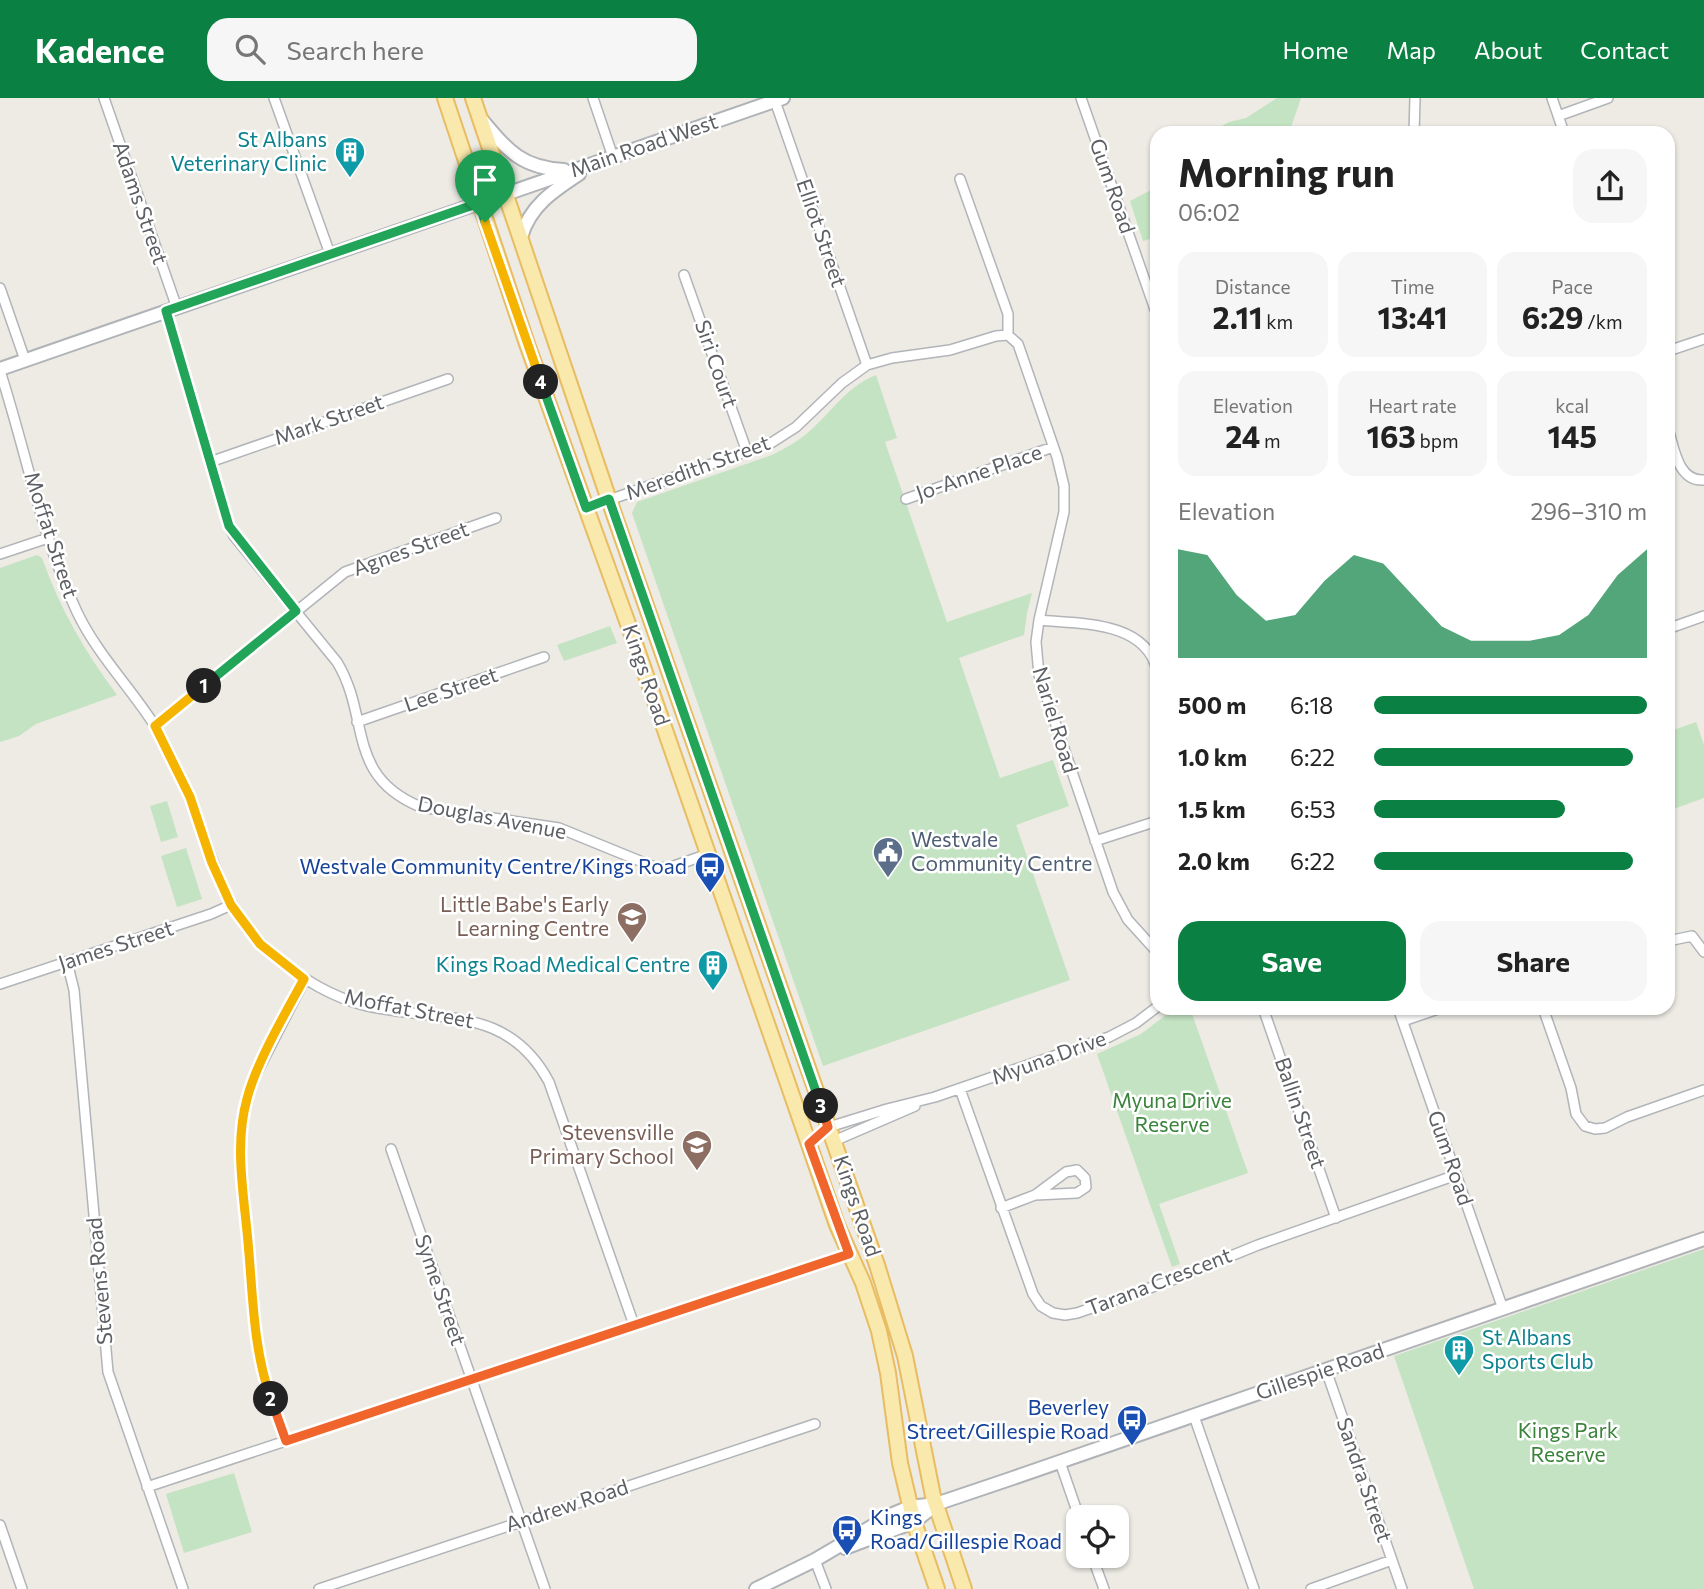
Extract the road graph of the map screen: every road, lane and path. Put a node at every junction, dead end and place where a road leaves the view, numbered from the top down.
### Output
1 (104, 98) edge
2 (274, 98) edge
3 (444, 98) edge
4 (473, 98) edge
5 (593, 98) edge
6 (1082, 98) edge
7 (1415, 98) edge
8 (1552, 98) edge
9 (1608, 98) edge
10 (779, 99) edge
11 (1558, 116) junction
12 (480, 117) junction
13 (1414, 126) edge
14 (1562, 126) edge
15 (613, 157) junction
16 (598, 163) junction
17 (572, 171) junction
18 (960, 179) dead end
19 (506, 194) junction
20 (479, 203) junction
21 (521, 237) junction
22 (330, 254) junction
23 (684, 275) dead end
24 (0, 288) edge
25 (1150, 294) edge
26 (172, 309) junction
27 (1008, 335) junction
28 (1704, 339) edge
29 (1675, 349) edge
30 (25, 360) junction
31 (867, 365) junction
32 (0, 370) edge
33 (448, 379) dead end
34 (1053, 447) junction
35 (1675, 447) edge
36 (747, 452) junction
37 (210, 462) junction
38 (1704, 480) edge
39 (609, 499) junction
40 (906, 499) dead end
41 (586, 508) junction
42 (496, 518) dead end
43 (48, 538) junction
44 (0, 554) edge
45 (296, 611) junction
46 (1704, 616) edge
47 (1039, 620) junction
48 (1675, 626) edge
49 (1150, 656) edge
50 (544, 657) dead end
51 (357, 722) junction
52 (155, 726) junction
53 (1150, 822) edge
54 (1095, 841) junction
55 (730, 846) junction
56 (708, 855) junction
57 (231, 905) junction
58 (1675, 940) edge
59 (1150, 943) edge
60 (1704, 952) edge
61 (67, 962) junction
62 (304, 979) junction
63 (0, 984) edge
64 (1150, 1012) edge
65 (1265, 1015) edge
66 (1401, 1015) edge
67 (1421, 1015) edge
68 (1545, 1015) edge
69 (1403, 1021) junction
70 (960, 1089) junction
71 (1704, 1090) edge
72 (935, 1097) junction
73 (831, 1134) junction
74 (809, 1144) junction
75 (391, 1149) dead end
76 (1456, 1175) junction
77 (1035, 1195) junction
78 (1001, 1208) junction
79 (1336, 1218) junction
80 (1704, 1239) edge
81 (849, 1254) junction
82 (1503, 1309) junction
83 (634, 1325) junction
84 (1326, 1370) junction
85 (471, 1379) junction
86 (1194, 1416) junction
87 (815, 1424) dead end
88 (286, 1441) junction
89 (1060, 1462) junction
90 (147, 1487) junction
91 (936, 1504) junction
92 (1075, 1505) edge
93 (912, 1515) junction
94 (521, 1522) junction
95 (0, 1525) edge
96 (815, 1560) junction
97 (1392, 1560) junction
98 (1097, 1568) edge
99 (22, 1589) edge
100 (183, 1589) edge
101 (319, 1589) edge
102 (545, 1589) edge
103 (756, 1589) edge
104 (826, 1589) edge
105 (937, 1589) edge
106 (964, 1589) edge
107 (1104, 1589) edge
108 (1254, 1589) edge
109 (1311, 1589) edge
110 (1402, 1589) edge

1 - 26 street, Adams Street
2 - 22 street
3 - 20 main road, Kings Road
4 - 12 main road, Kings Road
5 - 15 street
6 - 25 street, Gum Road
7 - 13 street
8 - 11 street
9 - 11 street
10 - 15 street, Main Road West
10 - 31 street, Elliot Street
11 - 14 street
12 - 17 street
12 - 19 main road, Kings Road
15 - 16 street, Main Road West
16 - 17 street, Main Road West
16 - 21 street
17 - 19 street, Main Road West
18 - 27 street
19 - 20 main road
19 - 21 main road, Kings Road
20 - 22 street
20 - 41 main road, Kings Road
21 - 39 main road, Kings Road
22 - 26 street
23 - 36 street, Siri Court
24 - 30 street
26 - 30 street
26 - 37 street, Douglas Avenue
27 - 31 street, Meredith Street
27 - 34 street, Nariel Road
28 - 29 street
30 - 32 street
31 - 36 street, Meredith Street
32 - 43 street, Moffat Street
33 - 37 street, Mark Street
34 - 40 street, Jo-Anne Place
34 - 47 street, Nariel Road
35 - 38 street
36 - 39 street, Meredith Street
37 - 45 street, Douglas Avenue
39 - 41 main road
39 - 55 main road, Kings Road
41 - 56 main road, Kings Road
42 - 45 street, Agnes Street
43 - 44 street
43 - 52 street, Moffat Street
45 - 51 street, Douglas Avenue
45 - 52 street, Agnes Street
46 - 48 street
47 - 49 street
47 - 54 street, Nariel Road
50 - 51 street, Lee Street
51 - 56 street, Douglas Avenue
52 - 57 street, Moffat Street
53 - 54 street
54 - 59 street, Nariel Road
55 - 56 main road
55 - 73 main road, Kings Road
56 - 74 main road, Kings Road
57 - 61 street, James Street
57 - 62 street, Moffat Street
58 - 60 street
61 - 63 street, James Street
61 - 90 street, Stevens Road
62 - 83 street, Moffat Street
62 - 88 street
64 - 70 street, Myuna Drive
65 - 79 street, Ballin Street
66 - 69 street, Gum Road
67 - 69 street
68 - 71 street
69 - 76 street, Gum Road
70 - 72 street, Myuna Drive
70 - 78 street, Tarana Crescent
72 - 73 street, Myuna Drive
72 - 73 street, Myuna Drive
73 - 74 main road
73 - 91 main road, Kings Road
74 - 81 main road, Kings Road
75 - 85 street, Syme Street
76 - 79 street, Tarana Crescent
76 - 82 street, Gum Road
77 - 77 street
77 - 78 street
78 - 79 street, Tarana Crescent
80 - 82 street, Gillespie Road
81 - 83 street
81 - 93 main road, Kings Road
82 - 84 street, Gillespie Road
83 - 85 street
84 - 86 street, Gillespie Road
84 - 97 street, Sandra Street
85 - 88 street
85 - 94 street, Syme Street
86 - 89 street, Gillespie Road
86 - 108 street
87 - 94 street, Andrew Road
88 - 90 street
89 - 91 street, Gillespie Road
89 - 92 street
90 - 100 street, Stevens Road
91 - 93 street, Gillespie Road
91 - 106 main road, Kings Road
93 - 96 street, Gillespie Road
93 - 105 main road, Kings Road
94 - 101 street, Andrew Road
94 - 102 street, Syme Street
95 - 99 street
96 - 103 street, Gillespie Road
96 - 104 street
97 - 109 street
97 - 110 street, Sandra Street
98 - 107 street

